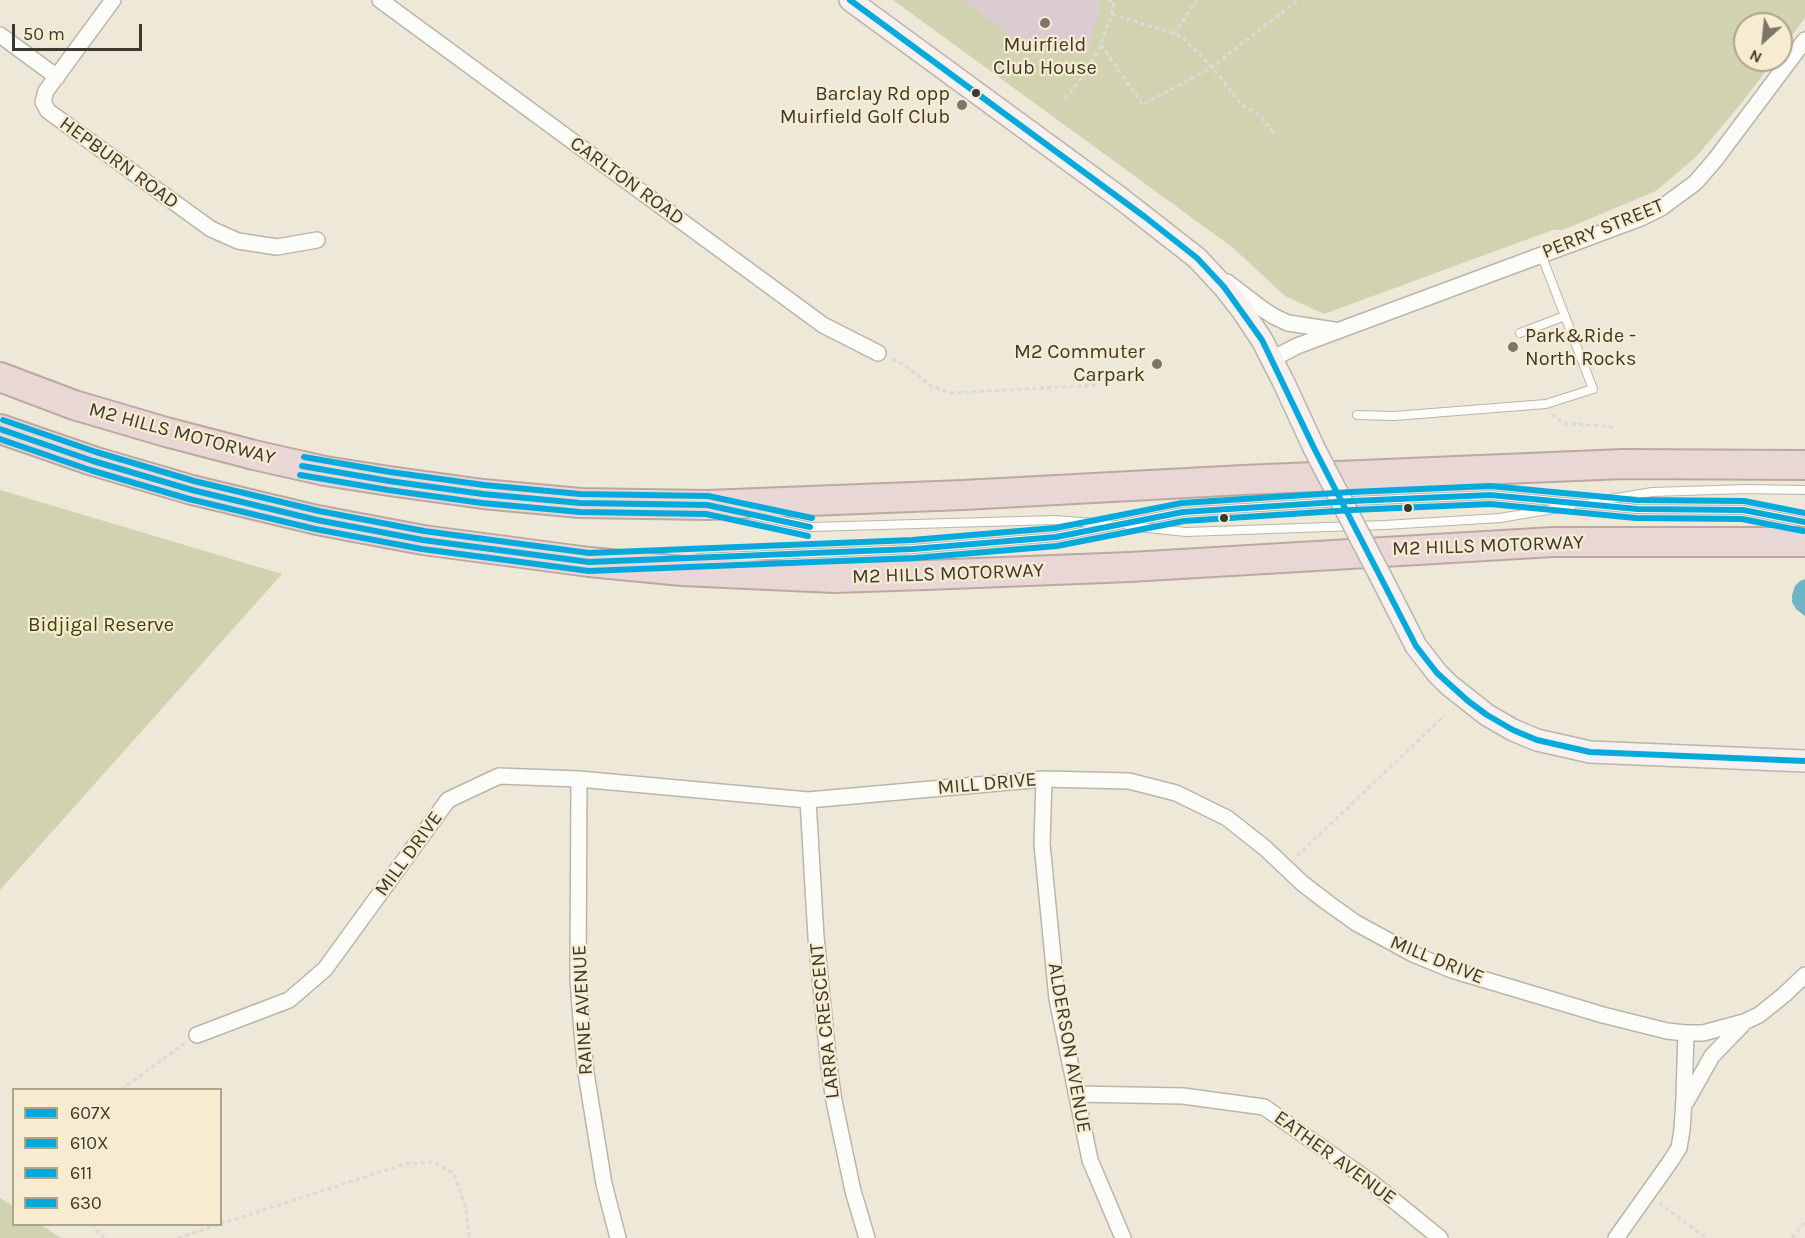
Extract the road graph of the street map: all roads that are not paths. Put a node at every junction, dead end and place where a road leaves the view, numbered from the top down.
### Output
1 (113, 0) edge
2 (380, 0) edge
3 (850, 0) edge
4 (0, 35) edge
5 (1805, 40) edge
6 (57, 77) junction
7 (317, 240) dead end
8 (1541, 254) junction
9 (1197, 258) junction
10 (1565, 316) junction
11 (1337, 330) junction
12 (1520, 333) dead end
13 (878, 353) road end
14 (1272, 359) junction
15 (0, 377) edge
16 (1357, 414) dead end
17 (0, 429) edge
18 (1805, 465) edge
19 (1805, 489) edge
20 (1582, 504) junction
21 (707, 505) junction
22 (1805, 522) edge
23 (1119, 525) junction
24 (1805, 542) edge
25 (589, 562) junction
26 (1805, 761) edge
27 (579, 779) junction
28 (1044, 779) junction
29 (808, 800) junction
30 (1805, 975) edge
31 (1744, 1022) junction
32 (1686, 1033) junction
33 (197, 1035) road end
34 (1076, 1095) junction
35 (1684, 1107) junction
36 (618, 1238) edge
37 (867, 1238) edge
38 (1123, 1238) edge
39 (1440, 1238) edge
40 (1617, 1238) edge

1 - 6 street, HEPBURN ROAD
2 - 13 street, CARLTON ROAD
3 - 9 main road
4 - 6 street
5 - 8 street, PERRY STREET
6 - 7 street, HEPBURN ROAD
8 - 10 lane
8 - 11 street, PERRY STREET
9 - 11 street, PERRY STREET
9 - 14 main road
10 - 12 lane
10 - 16 lane
11 - 14 street, PERRY STREET
14 - 26 main road, bridge
15 - 21 highway, M2 HILLS MOTORWAY
17 - 25 highway, M2 HILLS MOTORWAY
18 - 21 highway, M2 HILLS MOTORWAY
19 - 20 lane
20 - 22 lane
20 - 23 lane
20 - 23 lane
21 - 23 lane
23 - 25 lane
24 - 25 highway, M2 HILLS MOTORWAY
27 - 29 street, MILL DRIVE
27 - 33 street, MILL DRIVE
27 - 36 street, RAINE AVENUE
28 - 29 street, MILL DRIVE
28 - 32 street, MILL DRIVE
28 - 34 street, ALDERSON AVENUE
29 - 37 street, LARRA CRESCENT
30 - 31 street, MILL DRIVE
31 - 32 street, MILL DRIVE
31 - 35 street
32 - 35 street
34 - 38 street, ALDERSON AVENUE
34 - 39 street, EATHER AVENUE
35 - 40 street

